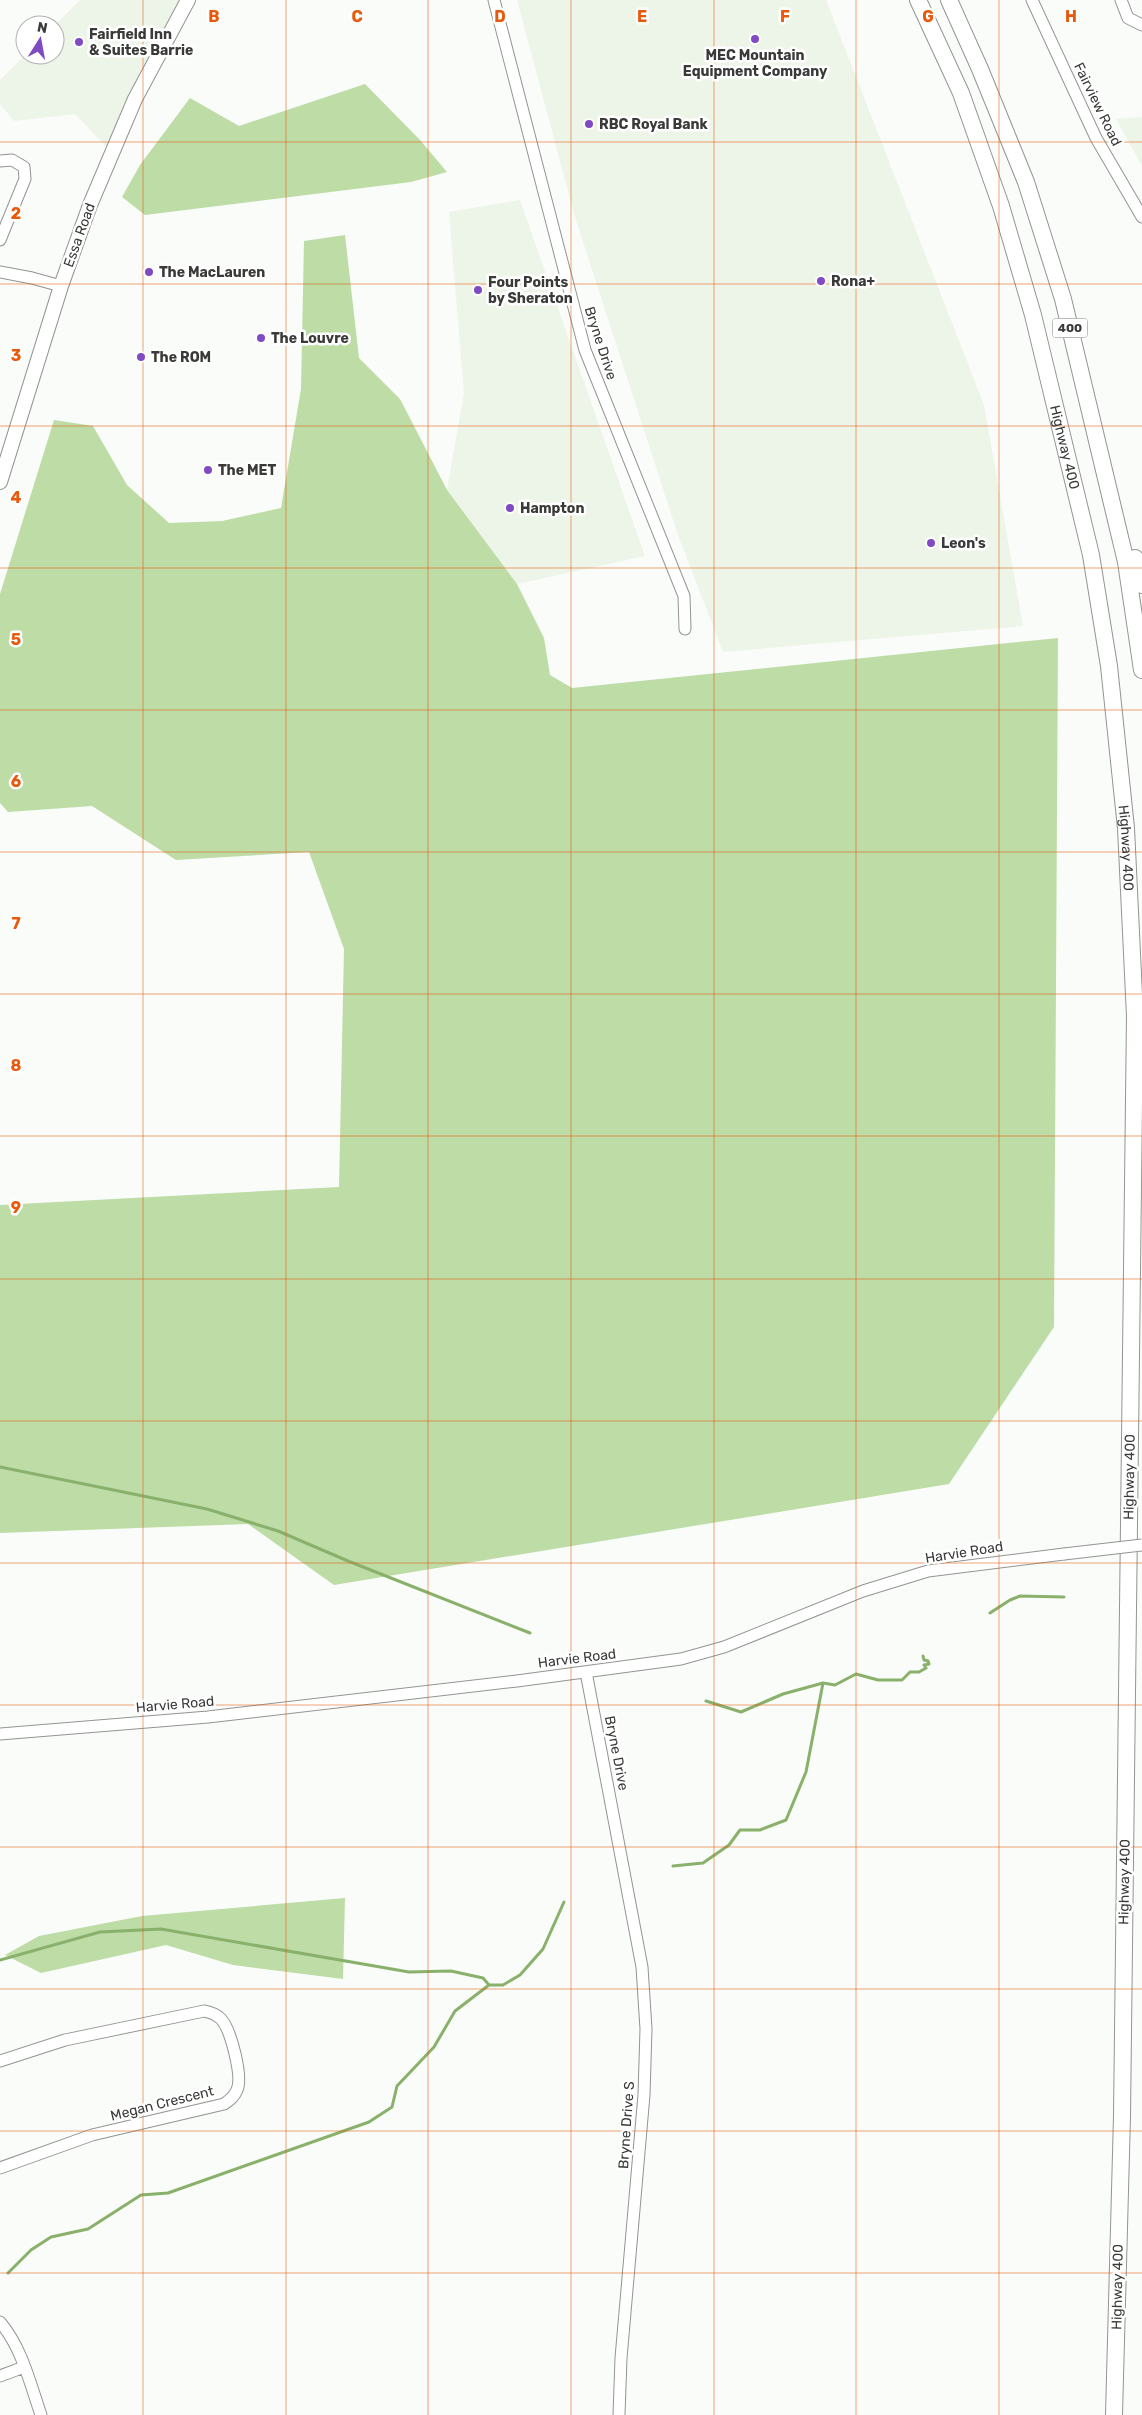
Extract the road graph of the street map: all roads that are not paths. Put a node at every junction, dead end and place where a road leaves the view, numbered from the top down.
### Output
1 (188, 0) edge
2 (494, 0) edge
3 (907, 0) edge
4 (918, 0) edge
5 (949, 0) edge
6 (1032, 0) edge
7 (1121, 0) edge
8 (1142, 25) edge
9 (939, 46) junction
10 (0, 161) edge
11 (1142, 218) edge
12 (0, 240) edge
13 (0, 272) edge
14 (61, 286) junction
15 (0, 482) edge
16 (1112, 493) junction
17 (1142, 585) edge
18 (685, 629) dead end
19 (1142, 670) edge
20 (1142, 1545) edge
21 (586, 1672) junction
22 (0, 1734) edge
23 (619, 1839) joint
24 (0, 2061) edge
25 (0, 2168) edge
26 (0, 2322) edge
27 (24, 2367) junction
28 (0, 2376) edge
29 (41, 2415) edge
30 (619, 2415) edge
31 (1114, 2415) edge

1 - 14 main road, Essa Road
2 - 18 street, Bryne Drive
3 - 9 highway
4 - 9 highway, Highway 400 / 400
5 - 16 highway, 400
6 - 11 street, Fairview Road
7 - 8 street
9 - 31 highway, Highway 400 / 400
10 - 12 street
13 - 14 street
14 - 15 main road, Essa Road
16 - 17 highway
16 - 19 highway, 400
20 - 21 street, Harvie Road, bridge
21 - 22 street, Harvie Road
21 - 23 street, Bryne Drive
23 - 30 street, Bryne Drive S
24 - 25 street, Megan Crescent
26 - 27 street
27 - 28 street
27 - 29 street

